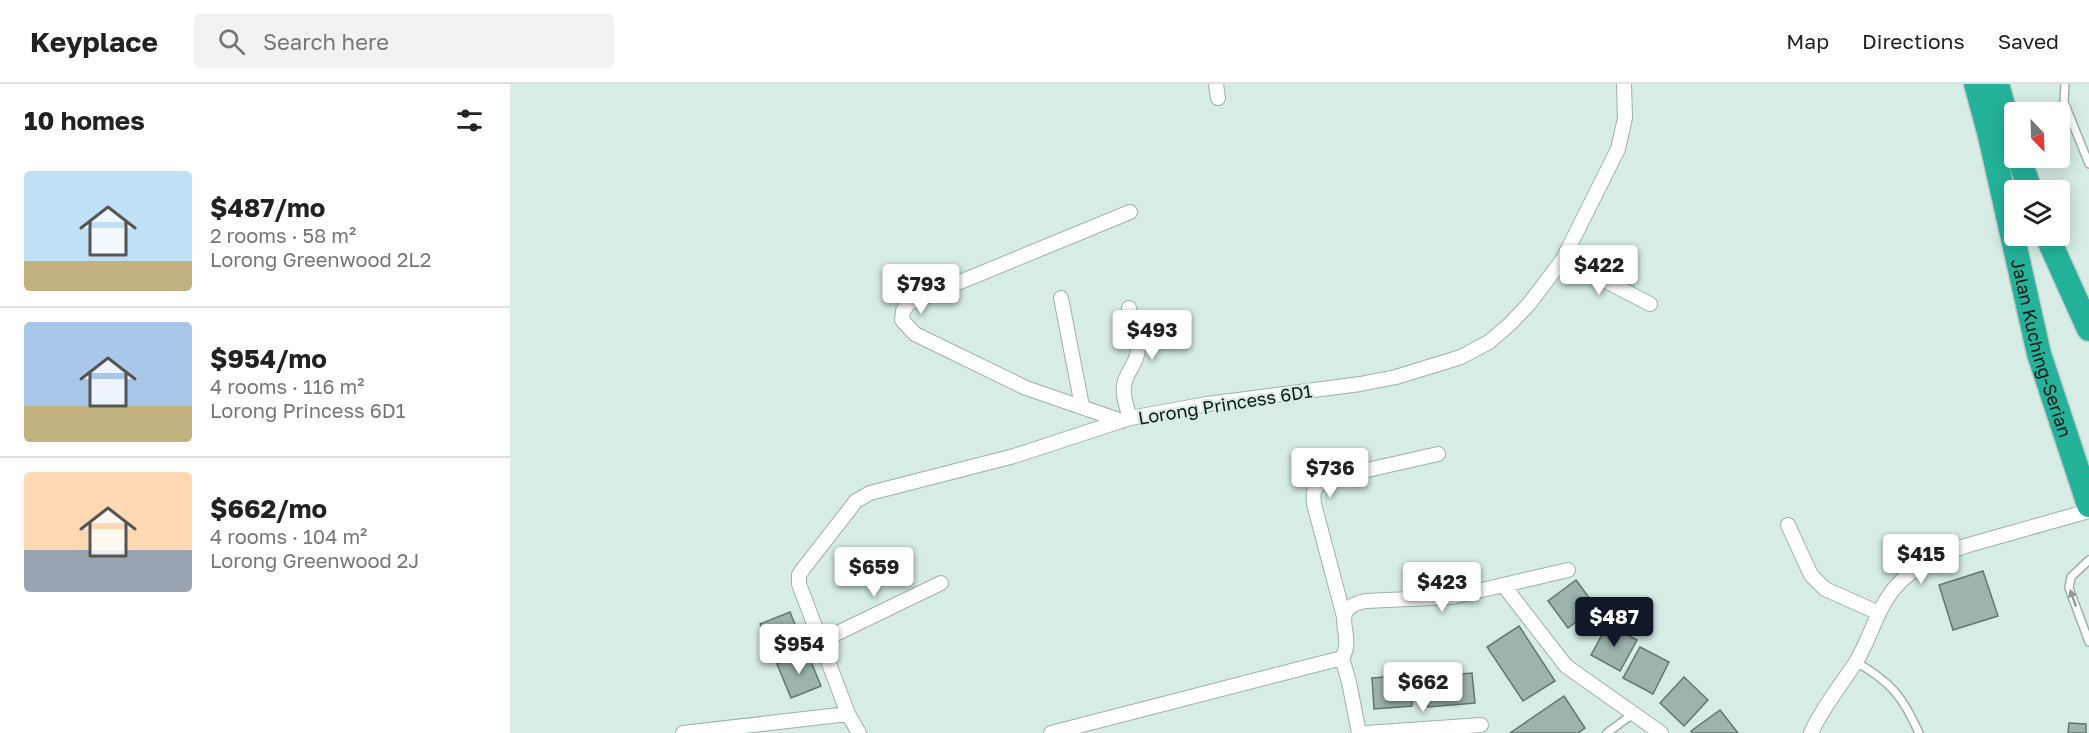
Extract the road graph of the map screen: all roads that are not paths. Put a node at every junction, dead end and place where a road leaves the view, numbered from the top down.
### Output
1 (1624, 84) edge
2 (1967, 84) edge
3 (1976, 84) edge
4 (1997, 84) edge
5 (2065, 84) edge
6 (2004, 109) edge
7 (2089, 164) edge
8 (2004, 196) edge
9 (2004, 203) edge
10 (1130, 212) dead end
11 (2014, 246) edge
12 (2051, 246) edge
13 (1563, 259) junction
14 (2067, 282) junction
15 (2089, 296) edge
16 (1061, 298) dead end
17 (1650, 304) dead end
18 (1129, 308) dead end
19 (2089, 329) edge
20 (1082, 406) junction
21 (1126, 420) junction
22 (1438, 454) dead end
23 (2089, 505) edge
24 (2089, 511) edge
25 (1788, 525) dead end
26 (2089, 560) edge
27 (1568, 570) dead end
28 (941, 583) dead end
29 (1504, 586) junction
30 (1879, 613) junction
31 (1344, 617) junction
32 (821, 641) junction
33 (2089, 642) edge
34 (1342, 658) junction
35 (1856, 662) junction
36 (1635, 713) junction
37 (848, 714) junction
38 (1481, 724) dead end
39 (683, 733) edge
40 (859, 733) edge
41 (1051, 733) edge
42 (1359, 733) edge
43 (1366, 733) edge
44 (1607, 733) edge
45 (1661, 733) edge
46 (1811, 733) edge
47 (1919, 733) edge

1 - 13 street, Lorong Princess 6D1
2 - 9 highway
3 - 8 highway, Jalan Kuching-Serian
4 - 6 highway
5 - 7 lane
10 - 20 street
11 - 23 highway, Jalan Kuching-Serian
12 - 14 highway, Jalan Kuching-Serian
13 - 17 street
13 - 21 street, Lorong Princess 6D1
14 - 15 highway
14 - 19 highway, Jalan Kuching-Serian
16 - 20 street
18 - 21 street
20 - 21 street
21 - 32 street, Lorong Princess 6D1
22 - 31 street
24 - 30 street
25 - 30 street
33 -> 26 lane
27 - 29 street
28 - 32 street
29 - 31 street
29 - 36 street
30 - 35 street
31 - 34 street
32 - 37 street, Lorong Princess 6D1
34 - 41 street
34 - 42 street
35 - 46 street
35 - 47 lane
36 - 44 lane
36 - 45 street
37 - 39 street
37 - 40 street, Lorong Princess 6D1
38 - 43 street

